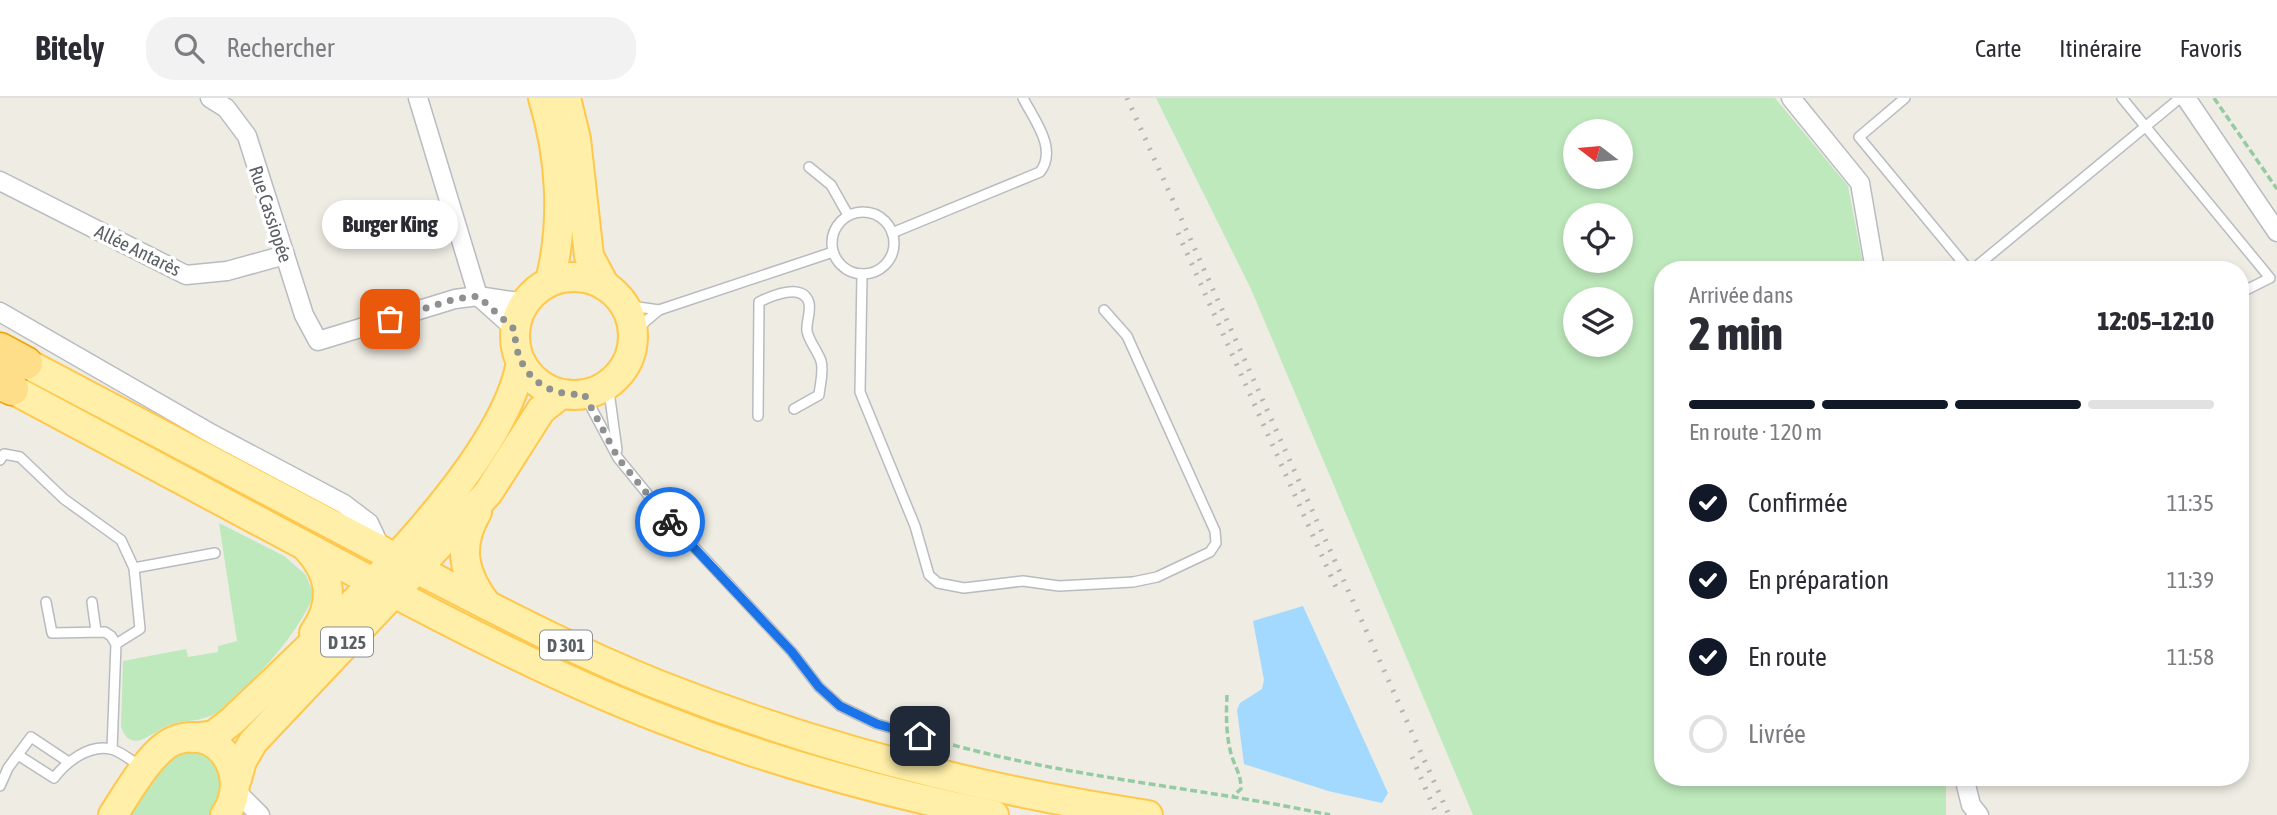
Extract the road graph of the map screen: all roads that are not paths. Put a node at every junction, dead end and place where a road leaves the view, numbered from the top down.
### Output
1 (210, 98) edge
2 (418, 98) edge
3 (543, 98) edge
4 (566, 98) edge
5 (1023, 98) edge
6 (1791, 98) edge
7 (1905, 98) edge
8 (2122, 98) edge
9 (2180, 98) edge
10 (2186, 98) edge
11 (2147, 128) junction
12 (809, 167) dead end
13 (0, 181) edge
14 (848, 215) junction
15 (2277, 232) edge
16 (892, 233) junction
17 (833, 252) junction
18 (285, 256) junction
19 (1873, 261) edge
20 (1963, 261) edge
21 (1982, 261) edge
22 (862, 274) junction
23 (550, 281) junction
24 (2249, 288) edge
25 (615, 295) junction
26 (478, 296) junction
27 (524, 303) junction
28 (659, 310) junction
29 (1104, 310) dead end
30 (0, 312) edge
31 (515, 330) junction
32 (633, 332) junction
33 (521, 362) junction
34 (9, 371) edge
35 (584, 391) junction
36 (794, 409) dead end
37 (758, 416) dead end
38 (0, 446) edge
39 (11, 453) junction
40 (618, 458) junction
41 (0, 460) edge
42 (488, 493) junction
43 (305, 546) junction
44 (215, 553) dead end
45 (134, 568) junction
46 (393, 573) junction
47 (92, 602) dead end
48 (46, 603) dead end
49 (489, 607) junction
50 (96, 631) junction
51 (116, 644) junction
52 (290, 663) junction
53 (726, 710) junction
54 (193, 738) junction
55 (941, 742) road end
56 (112, 749) junction
57 (18, 755) junction
58 (67, 761) junction
59 (145, 769) junction
60 (0, 786) edge
61 (1966, 786) edge
62 (233, 795) edge
63 (113, 815) edge
64 (260, 815) edge
65 (994, 815) edge
66 (1148, 815) edge
67 (1979, 815) edge

1 - 18 street, Rue Cassiopée
2 - 26 street
3 - 23 main road
4 - 25 main road
5 - 16 lane
6 - 19 street
7 - 20 lane
8 - 11 lane
9 - 11 lane
10 - 15 street
11 - 21 lane
11 - 24 lane
12 - 14 lane
13 - 18 street, Allée Antarès
14 - 16 lane
14 - 17 lane
16 - 22 lane
17 - 22 lane
17 - 28 lane
18 - 26 street, Rue Cassiopée
22 - 29 lane
23 - 25 main road
23 - 27 main road
25 - 28 lane
25 - 32 main road
26 - 27 street
26 - 31 street
27 - 31 main road
28 - 32 lane
30 - 46 street
31 - 33 main road
32 - 35 main road
33 - 35 main road
33 - 46 main road, D 125
34 - 43 main road, D 301
34 - 46 main road, D 301
35 - 40 lane
35 - 40 lane
35 - 42 main road, D 125
36 - 37 lane
38 - 39 lane
39 - 41 lane
39 - 45 lane
40 - 55 lane
42 - 46 main road, D 125
42 - 49 main road
43 - 46 main road, D 301
43 - 52 main road
44 - 45 lane
45 - 51 lane
46 - 49 main road, D 301
46 - 52 main road, D 125
46 - 53 main road
46 - 62 main road, D 125
46 - 65 main road, D 301
47 - 50 lane
48 - 50 lane
49 - 53 main road, D 301
50 - 51 lane
51 - 56 lane
52 - 54 main road, D 125
53 - 66 main road, D 301
54 - 59 main road, D 125
54 - 62 main road
56 - 58 lane
56 - 59 lane
57 - 58 lane
57 - 58 lane
57 - 60 lane
59 - 63 main road, D 125
61 - 67 street
62 - 64 street

